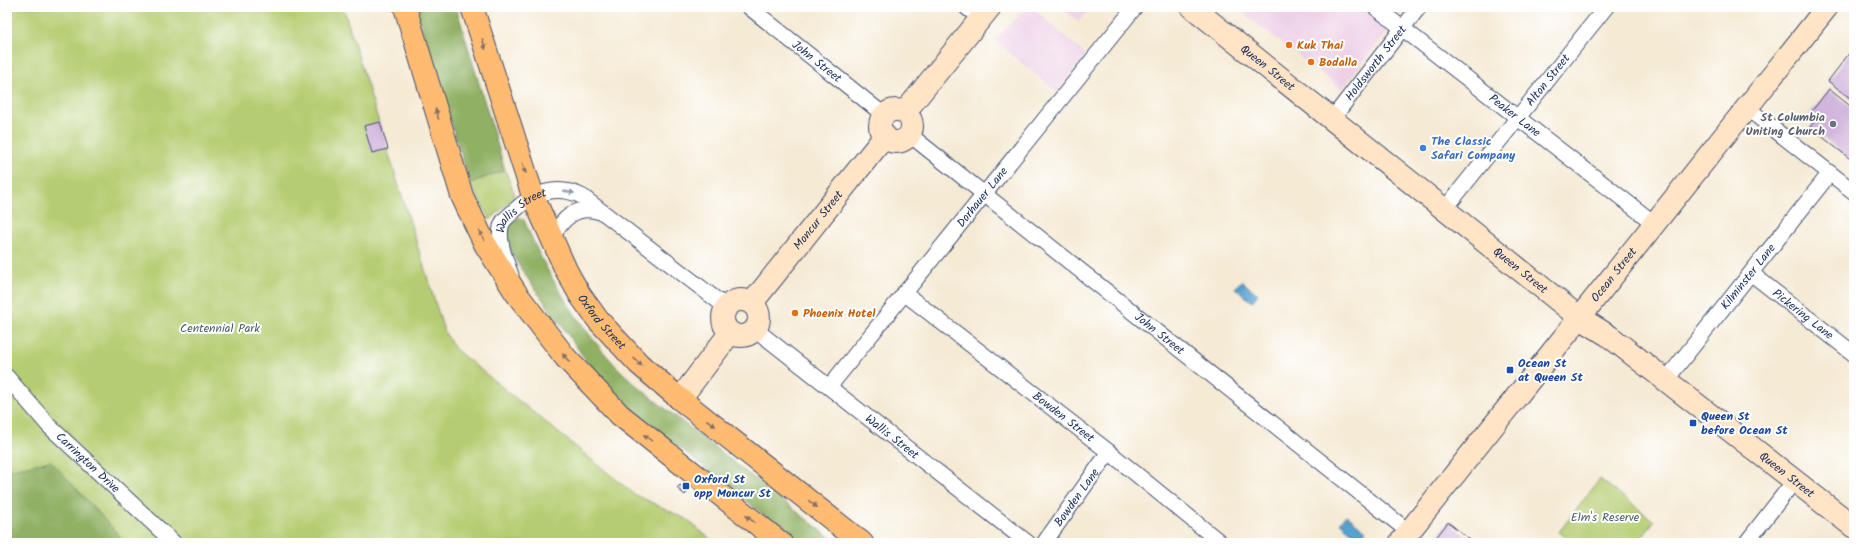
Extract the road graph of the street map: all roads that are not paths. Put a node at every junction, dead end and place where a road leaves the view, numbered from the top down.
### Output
1 (405, 7) edge
2 (472, 7) edge
3 (749, 7) edge
4 (1134, 7) edge
5 (1375, 7) edge
6 (1419, 7) edge
7 (1606, 7) edge
8 (1827, 7) edge
9 (1198, 9) edge
10 (979, 11) edge
11 (1401, 29) junction
12 (1747, 108) junction
13 (906, 112) junction
14 (1518, 117) junction
15 (1332, 119) junction
16 (884, 126) junction
17 (910, 135) junction
18 (1830, 173) junction
19 (1854, 192) edge
20 (984, 195) junction
21 (533, 196) junction
22 (1445, 209) junction
23 (600, 212) junction
24 (1655, 224) junction
25 (551, 239) junction
26 (1752, 274) junction
27 (516, 293) junction
28 (904, 293) junction
29 (752, 303) junction
30 (726, 307) junction
31 (1580, 318) junction
32 (756, 330) junction
33 (730, 333) junction
34 (1854, 354) edge
35 (7, 377) edge
36 (1666, 380) junction
37 (829, 387) junction
38 (680, 399) junction
39 (1109, 452) junction
40 (1795, 480) junction
41 (1854, 527) edge
42 (1404, 537) edge
43 (174, 543) edge
44 (781, 543) edge
45 (862, 543) edge
46 (1028, 543) edge
47 (1044, 543) edge
48 (1222, 543) edge
49 (1746, 543) edge

27 -> 1 main road
2 -> 21 main road, Oxford Street
3 - 16 street, John Street
4 - 20 street, Dorhauer Lane
5 - 11 street, Peaker Lane
6 - 11 street, Holdsworth Street
7 - 14 street, Alton Street
8 - 12 street, Ocean Street
9 - 15 street, Queen Street
10 - 13 street
11 - 14 street, Peaker Lane
11 - 15 street, Holdsworth Street
12 - 18 street
12 - 24 street, Ocean Street
13 - 16 street
13 - 17 street
14 - 22 street, Alton Street
14 - 24 street, Peaker Lane
15 - 22 street, Queen Street
16 - 17 street
16 - 29 street, Moncur Street
17 - 20 street, John Street
18 - 19 street
18 - 26 street, Kilminster Lane
20 - 28 street, Dorhauer Lane
20 - 42 street, John Street
21 -> 23 street, Wallis Street
21 - 25 main road, Oxford Street
21 - 27 street, Wallis Street
22 - 31 street, Queen Street
23 - 25 street, Wallis Street
23 - 30 street, Wallis Street
24 - 31 street, Ocean Street
25 -> 38 main road, Oxford Street
26 - 34 street, Pickering Lane
26 - 36 street, Kilminster Lane
44 -> 27 main road
28 - 37 street, Dorhauer Lane
28 - 39 street, Bowden Street
29 - 30 street
29 - 32 street
30 - 33 street
31 - 36 street, Queen Street
31 - 42 street, Ocean Street
32 - 33 street
32 - 37 street, Wallis Street
33 - 38 street
35 - 43 street, Carrington Drive
36 - 40 street, Queen Street
37 - 46 street, Wallis Street
38 -> 45 main road, Oxford Street
39 - 47 street, Bowden Lane
39 - 48 street, Bowden Street
40 - 41 street, Queen Street
40 - 49 street

